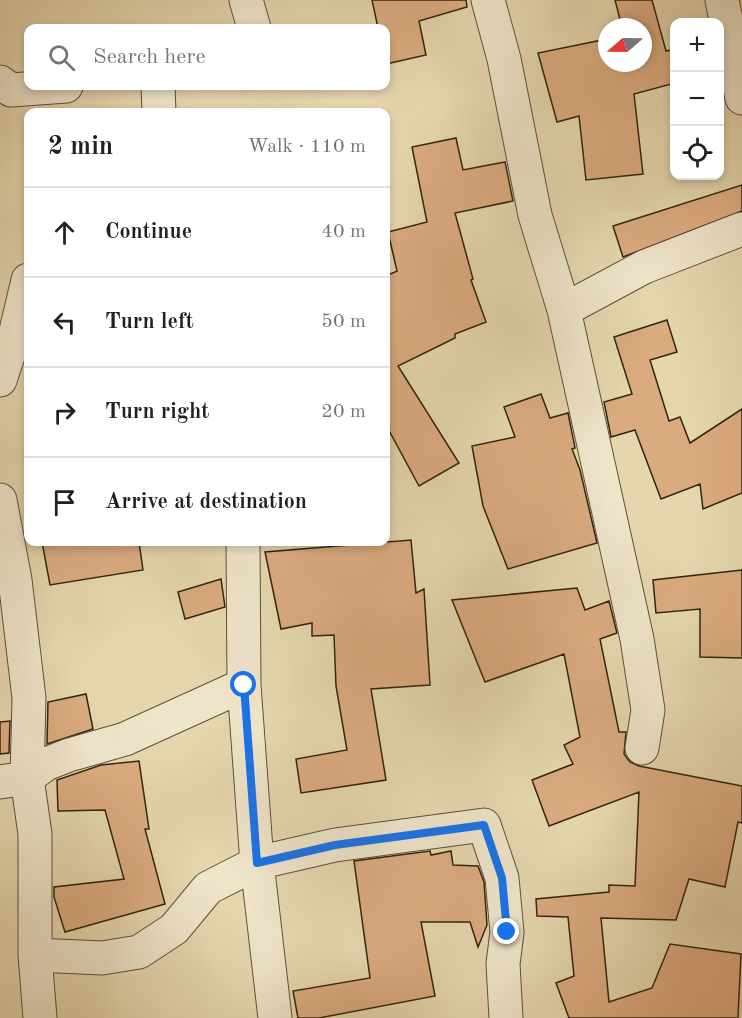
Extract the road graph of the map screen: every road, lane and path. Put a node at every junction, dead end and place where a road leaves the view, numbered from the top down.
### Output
1 (246, 0) edge
2 (488, 0) edge
3 (722, 0) edge
4 (253, 24) edge
5 (0, 82) edge
6 (24, 89) edge
7 (158, 90) edge
8 (742, 98) edge
9 (159, 108) edge
10 (742, 229) edge
11 (24, 297) edge
12 (564, 310) junction
13 (0, 380) edge
14 (0, 500) edge
15 (243, 546) edge
16 (244, 685) junction
17 (642, 748) dead end
18 (14, 780) edge
19 (257, 863) junction
20 (35, 955) junction
21 (39, 1018) edge
22 (276, 1018) edge
23 (506, 1018) edge

1 - 4 street
2 - 12 street
3 - 8 street
5 - 6 street
7 - 9 street
10 - 12 street
11 - 13 street
12 - 17 street
14 - 18 street
15 - 16 street
16 - 18 street
16 - 19 street
18 - 20 street
19 - 20 street
19 - 22 street
19 - 23 street
20 - 21 street

